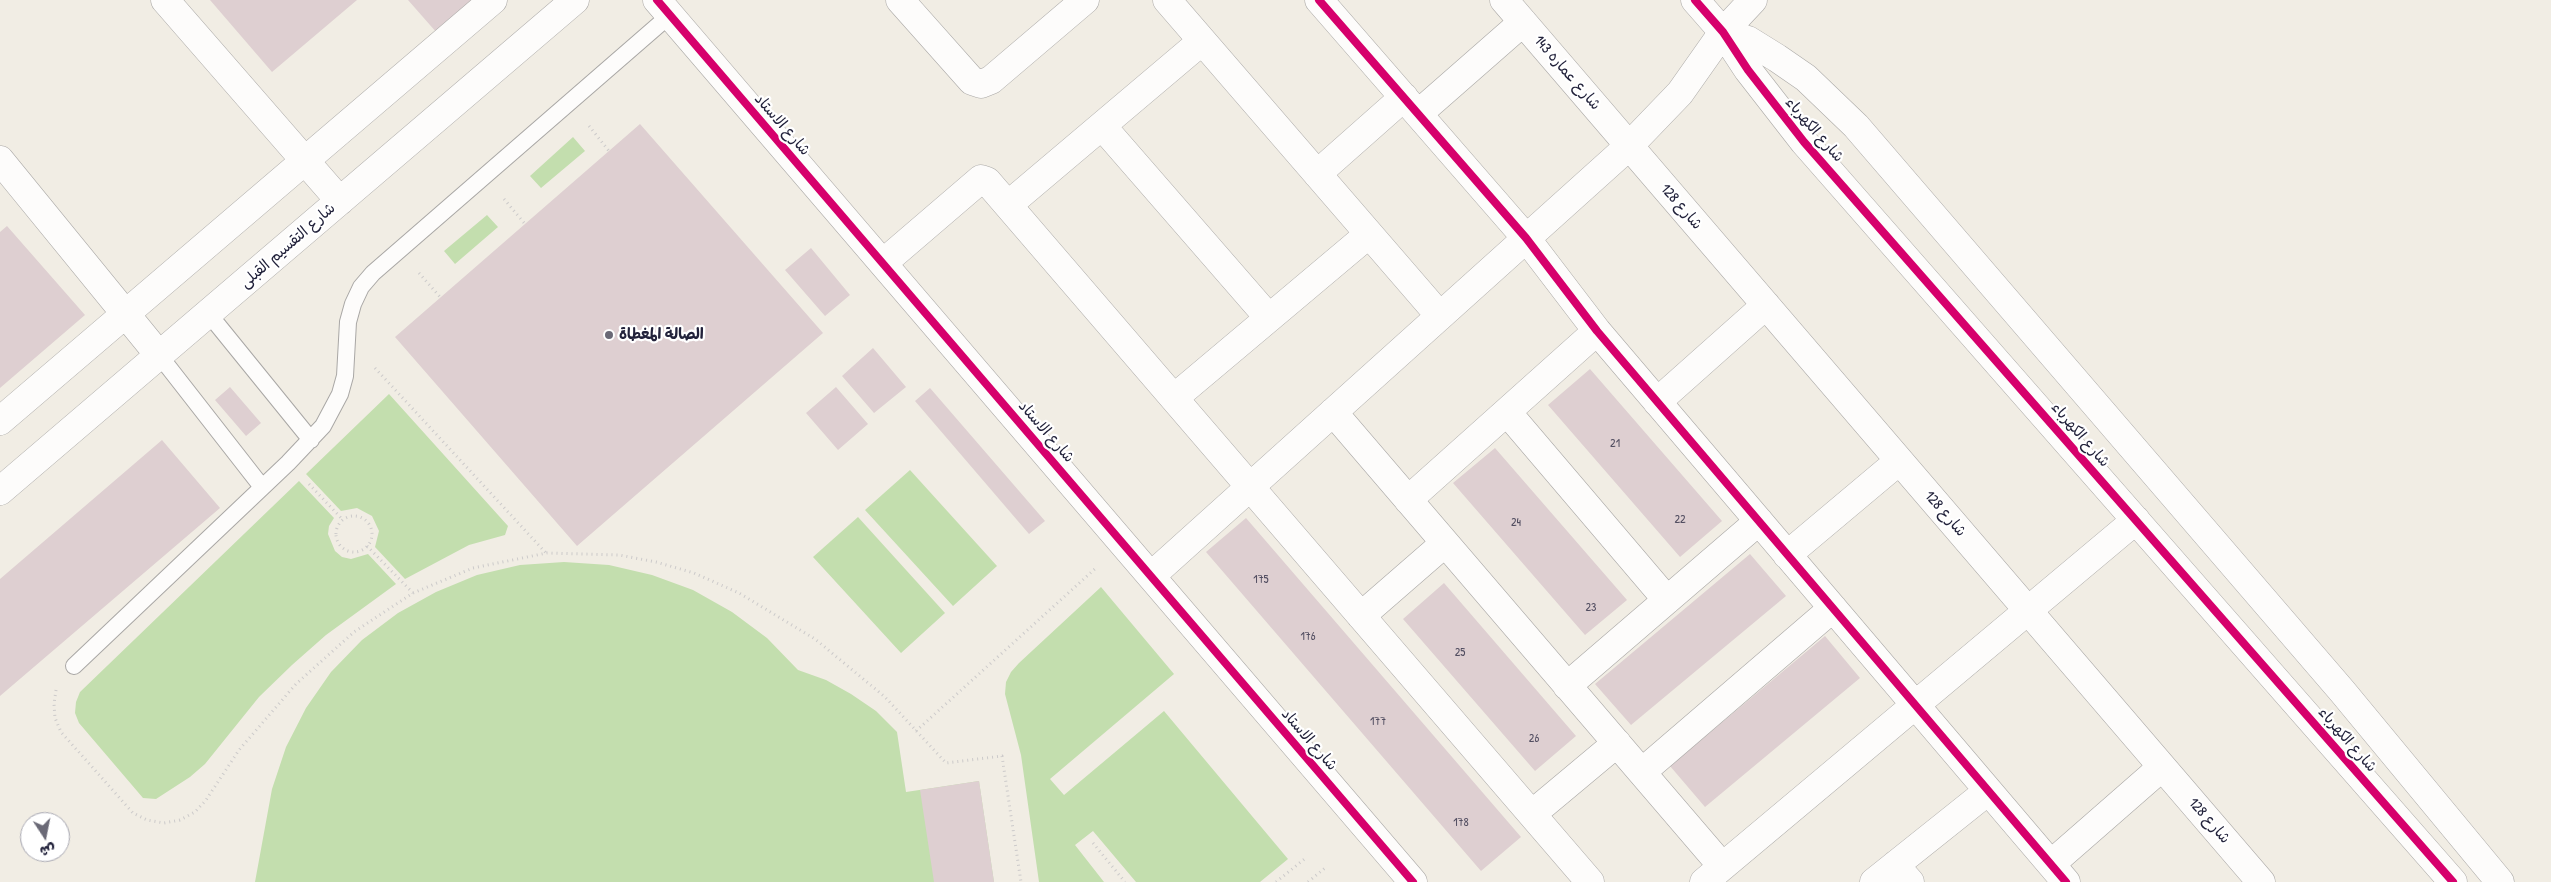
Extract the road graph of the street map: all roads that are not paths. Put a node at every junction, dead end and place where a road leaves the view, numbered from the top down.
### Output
1 (165, 0) edge
2 (493, 0) edge
3 (576, 0) edge
4 (900, 0) edge
5 (1085, 0) edge
6 (1167, 0) edge
7 (1319, 0) edge
8 (1504, 0) edge
9 (1695, 0) edge
10 (1753, 0) edge
11 (664, 8) edge
12 (1523, 22) junction
13 (1723, 32) junction
14 (1202, 41) junction
15 (1411, 106) junction
16 (1102, 126) junction
17 (1629, 146) junction
18 (305, 160) junction
19 (3, 170) edge
20 (1317, 174) junction
21 (340, 201) junction
22 (1008, 205) junction
23 (1369, 234) junction
24 (1526, 238) junction
25 (883, 263) junction
26 (1766, 305) junction
27 (125, 314) junction
28 (208, 314) junction
29 (1440, 316) junction
30 (1269, 318) junction
31 (1596, 331) junction
32 (159, 355) junction
33 (1174, 398) junction
34 (1657, 402) junction
35 (1333, 412) junction
36 (1507, 412) junction
37 (0, 420) edge
38 (311, 440) junction
39 (1899, 461) junction
40 (262, 487) junction
41 (1250, 487) junction
42 (0, 491) edge
43 (1408, 500) junction
44 (2136, 520) junction
45 (1759, 521) junction
46 (1444, 543) junction
47 (1787, 555) junction
48 (1151, 576) junction
49 (1667, 600) junction
50 (1833, 608) junction
51 (2028, 610) junction
52 (1361, 616) junction
53 (74, 666) road end
54 (1567, 686) junction
55 (2342, 691) junction
56 (1915, 705) junction
57 (2310, 719) junction
58 (1617, 743) junction
59 (2162, 767) junction
60 (1642, 772) junction
61 (1988, 791) junction
62 (1532, 814) junction
63 (1903, 873) edge
64 (2058, 873) edge
65 (1713, 874) edge
66 (1414, 882) edge
67 (1590, 882) edge
68 (1874, 882) edge
69 (2261, 882) edge
70 (2453, 882) edge
71 (2500, 882) edge

1 - 18 street
2 - 18 street
3 - 21 street, شارع التقسيم القبلى
4 - 5 street
6 - 14 street
7 - 15 street
8 - 12 street, شارع عماره 143
9 - 13 street, شارع الكهرباء
10 - 13 street
11 - 25 street, شارع الاستاد
11 - 38 lane
12 - 15 street
12 - 17 street, شارع عماره 143
13 - 17 street
13 - 44 street, شارع الكهرباء
13 - 55 street, شارع الكهرباء
14 - 16 street
14 - 20 street
15 - 20 street
15 - 24 street
16 - 22 street
16 - 30 street
17 - 24 street
17 - 26 street, شارع 128
18 - 21 street
18 - 27 street
19 - 27 street
20 - 23 street
21 - 28 street, شارع التقسيم القبلى
22 - 25 street
22 - 33 street
23 - 29 street
23 - 30 street
24 - 29 street
24 - 31 street
25 - 48 street, شارع الاستاد
26 - 34 street
26 - 39 street, شارع 128
27 - 32 street
27 - 37 street
28 - 32 street, شارع التقسيم القبلى
28 - 38 lane
29 - 35 street
30 - 33 street
31 - 34 street
31 - 36 street
32 - 40 lane
32 - 42 street, شارع التقسيم القبلى
33 - 41 street
34 - 45 street
35 - 41 street
35 - 43 street
36 - 43 street
36 - 49 street
38 - 40 lane
39 - 47 street
39 - 51 street, شارع 128
40 - 53 lane
41 - 48 street
41 - 52 street
43 - 46 street
44 - 51 street
44 - 57 street, شارع الكهرباء
45 - 47 street
45 - 49 street
46 - 52 street
46 - 54 street
47 - 50 street
48 - 66 street, شارع الاستاد
49 - 54 street
50 - 56 street
50 - 60 street
51 - 56 street
51 - 59 street, شارع 128
52 - 62 street
54 - 58 street
55 - 57 street
55 - 71 street, شارع الكهرباء
56 - 61 street
56 - 65 street
57 - 70 street, شارع الكهرباء
58 - 60 street
58 - 62 street
59 - 64 street
59 - 69 street, شارع 128
60 - 65 street
61 - 63 street
61 - 64 street
62 - 67 street
63 - 68 street

